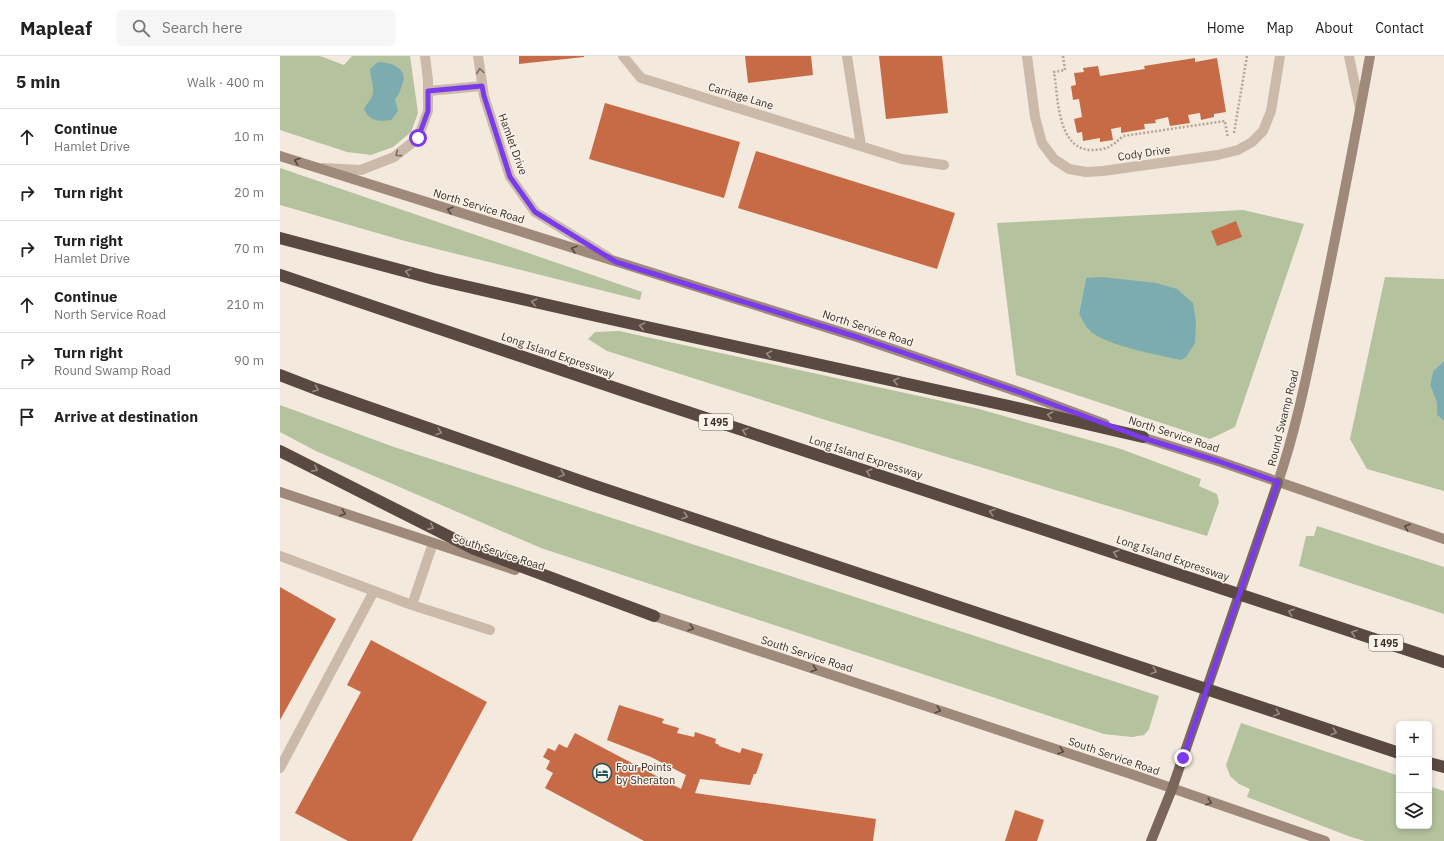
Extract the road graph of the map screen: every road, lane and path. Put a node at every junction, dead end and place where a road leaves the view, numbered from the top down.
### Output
1 (425, 56) edge
2 (478, 56) edge
3 (623, 56) edge
4 (847, 56) edge
5 (1026, 56) edge
6 (1062, 56) edge
7 (1247, 56) edge
8 (1280, 56) edge
9 (1349, 56) edge
10 (1370, 56) edge
11 (482, 86) junction
12 (428, 91) junction
13 (1360, 109) junction
14 (861, 146) junction
15 (280, 156) edge
16 (944, 164) dead end
17 (314, 167) junction
18 (280, 238) edge
19 (616, 262) junction
20 (280, 275) edge
21 (280, 375) edge
22 (1143, 438) junction
23 (280, 451) edge
24 (1278, 482) junction
25 (280, 492) edge
26 (1444, 540) edge
27 (433, 543) junction
28 (280, 556) edge
29 (374, 591) junction
30 (412, 605) junction
31 (654, 616) junction
32 (490, 630) dead end
33 (1444, 662) edge
34 (1396, 752) edge
35 (1432, 763) edge
36 (1444, 767) edge
37 (280, 768) edge
38 (1172, 789) junction
39 (1151, 841) edge
40 (1325, 841) edge

1 - 12 street
11 -> 2 street, Hamlet Drive
3 - 14 street, Carriage Lane
4 - 14 street
5 - 8 street, Cody Drive
6 - 7 path
9 - 13 street
10 - 13 main road, Round Swamp Road
11 - 12 street
11 - 19 street, Hamlet Drive
12 -> 17 street
13 - 24 main road, Round Swamp Road
14 - 16 street, Carriage Lane
17 -> 15 main road, North Service Road
19 -> 17 main road, North Service Road
22 -> 18 highway
19 - 22 main road, North Service Road
33 -> 20 highway, Long Island Expressway / I 495
21 -> 34 highway
22 - 24 main road, North Service Road
23 -> 31 highway
26 -> 24 main road, North Service Road
24 - 38 main road, Round Swamp Road
25 -> 27 main road, South Service Road
27 - 30 street
27 - 31 main road, South Service Road
28 - 29 street
29 - 30 street
29 - 37 street
30 - 32 street
31 -> 38 main road, South Service Road
35 - 36 highway
38 - 39 main road, Round Swamp Road
38 -> 40 main road, South Service Road

